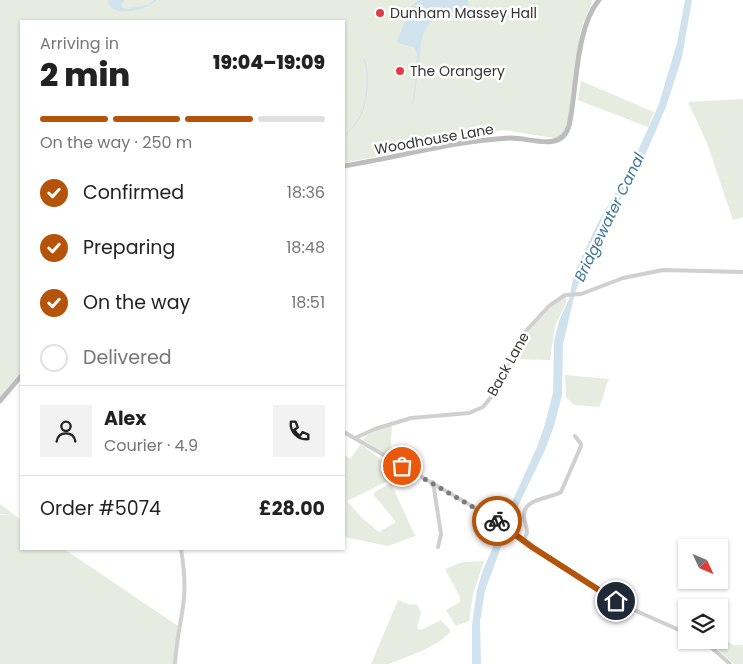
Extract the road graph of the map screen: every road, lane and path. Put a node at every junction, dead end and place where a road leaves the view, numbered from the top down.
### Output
1 (599, 0) edge
2 (345, 166) edge
3 (743, 272) edge
4 (20, 377) edge
5 (0, 401) edge
6 (345, 433) edge
7 (575, 436) dead end
8 (355, 438) junction
9 (432, 482) junction
10 (524, 540) junction
11 (438, 547) dead end
12 (181, 550) edge
13 (678, 629) edge
14 (713, 649) edge
15 (175, 664) edge
16 (730, 664) edge

1 - 2 main road, Woodhouse Lane
3 - 8 street, Back Lane
4 - 5 main road
6 - 8 street
7 - 10 street
8 - 9 street
9 - 10 street
9 - 11 street
10 - 13 street
12 - 15 street
14 - 16 street

